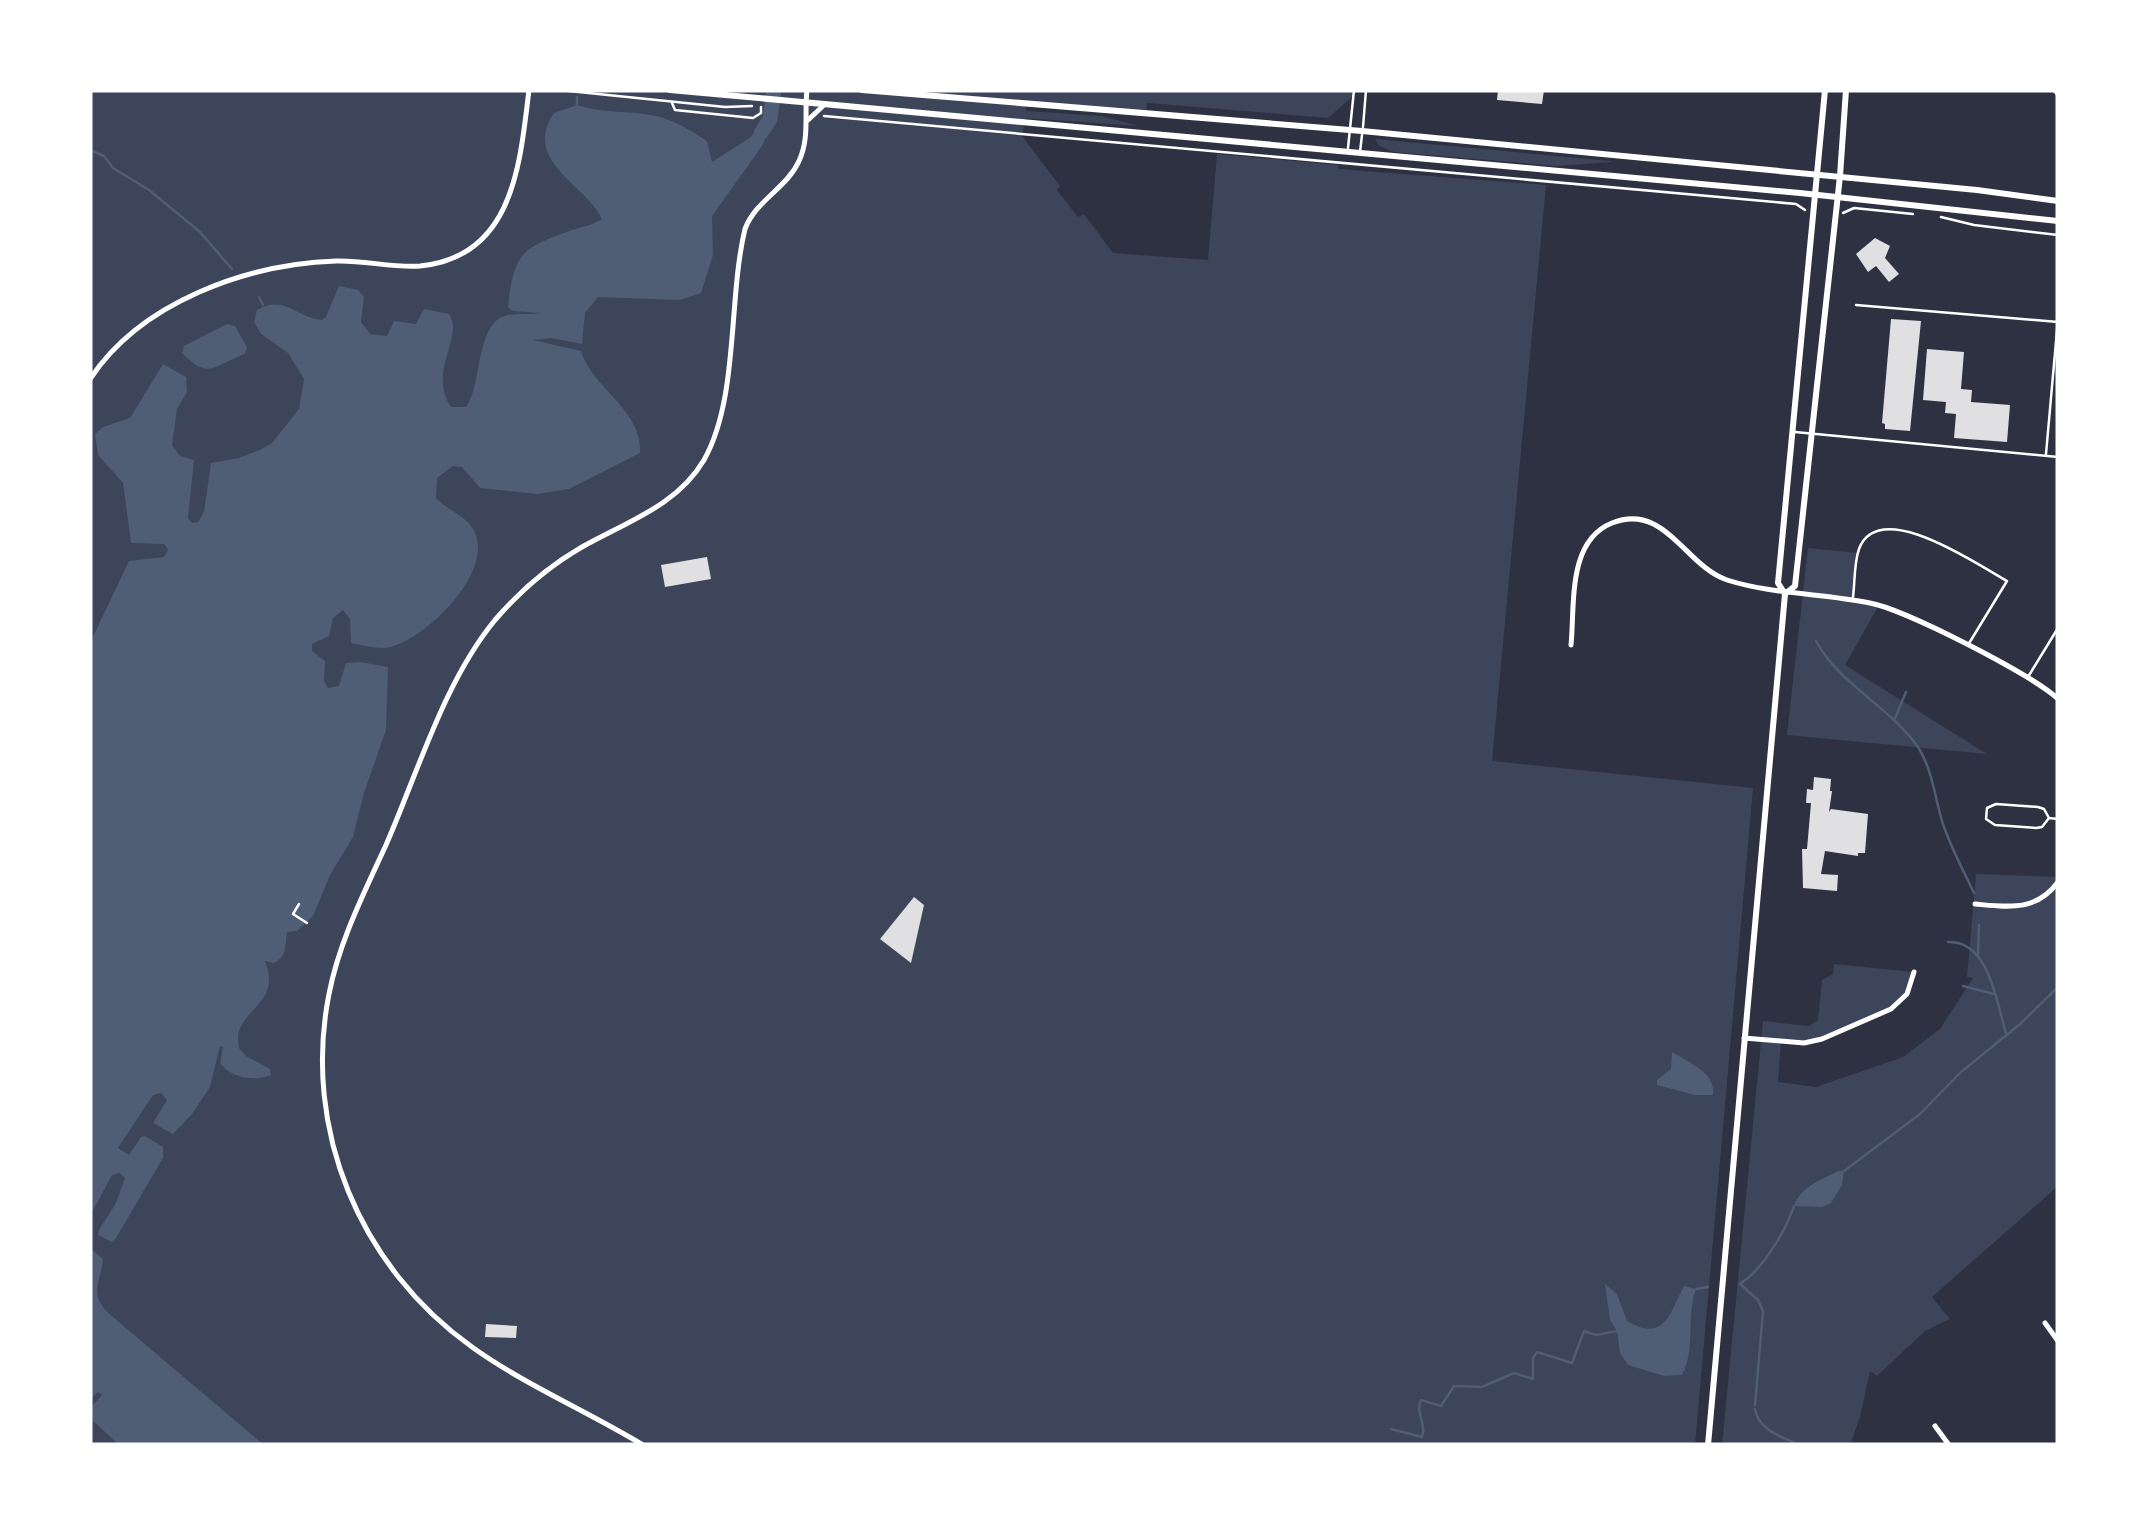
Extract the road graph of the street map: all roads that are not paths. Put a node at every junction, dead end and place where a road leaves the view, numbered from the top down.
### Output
1 (529, 90) edge
2 (670, 90) edge
3 (807, 90) edge
4 (862, 90) edge
5 (1354, 90) edge
6 (1366, 90) edge
7 (1825, 90) edge
8 (1846, 90) edge
9 (806, 103) junction
10 (824, 105) junction
11 (808, 120) junction
12 (1350, 130) junction
13 (1362, 131) junction
14 (1348, 152) junction
15 (1360, 154) junction
16 (1818, 174) junction
17 (1840, 176) junction
18 (1817, 195) junction
19 (1838, 197) junction
20 (2058, 201) edge
21 (2058, 221) edge
22 (1856, 304) dead end
23 (2058, 322) edge
24 (90, 379) edge
25 (1794, 432) junction
26 (1811, 434) junction
27 (2046, 456) junction
28 (2058, 457) edge
29 (1785, 594) junction
30 (1853, 601) junction
31 (2058, 628) edge
32 (1571, 645) dead end
33 (1967, 647) junction
34 (2027, 678) junction
35 (2058, 700) edge
36 (2050, 818) junction
37 (2058, 818) edge
38 (2058, 882) edge
39 (1975, 904) dead end
40 (1914, 972) dead end
41 (1744, 1038) junction
42 (2045, 1323) dead end
43 (2058, 1340) edge
44 (1935, 1426) dead end
45 (643, 1445) edge
46 (1708, 1445) edge
47 (1949, 1445) edge

1 - 24 street
2 - 9 main road
3 - 9 street
4 - 12 main road
5 - 12 lane
6 - 13 lane
7 - 16 main road
8 - 17 main road
9 - 10 main road
9 - 11 street
10 - 11 street
10 - 14 main road
11 - 45 street
12 - 13 main road
12 - 14 lane
13 - 15 lane
13 - 16 main road
14 - 15 main road
15 - 18 main road
16 - 17 main road
16 - 18 main road
17 - 19 main road
17 - 20 main road
18 - 19 main road
18 - 25 main road
19 - 21 main road
19 - 26 main road
22 - 23 lane
23 - 27 lane
25 - 26 lane
25 - 29 main road
26 - 27 lane
26 - 29 main road
27 - 28 lane
29 - 30 street
29 - 32 street
29 - 41 main road
30 - 33 street
30 - 33 lane
31 - 34 lane
33 - 34 street
34 - 35 street
36 - 36 lane
36 - 37 lane
38 - 39 street
40 - 41 street
41 - 46 main road
42 - 43 street
44 - 47 street

